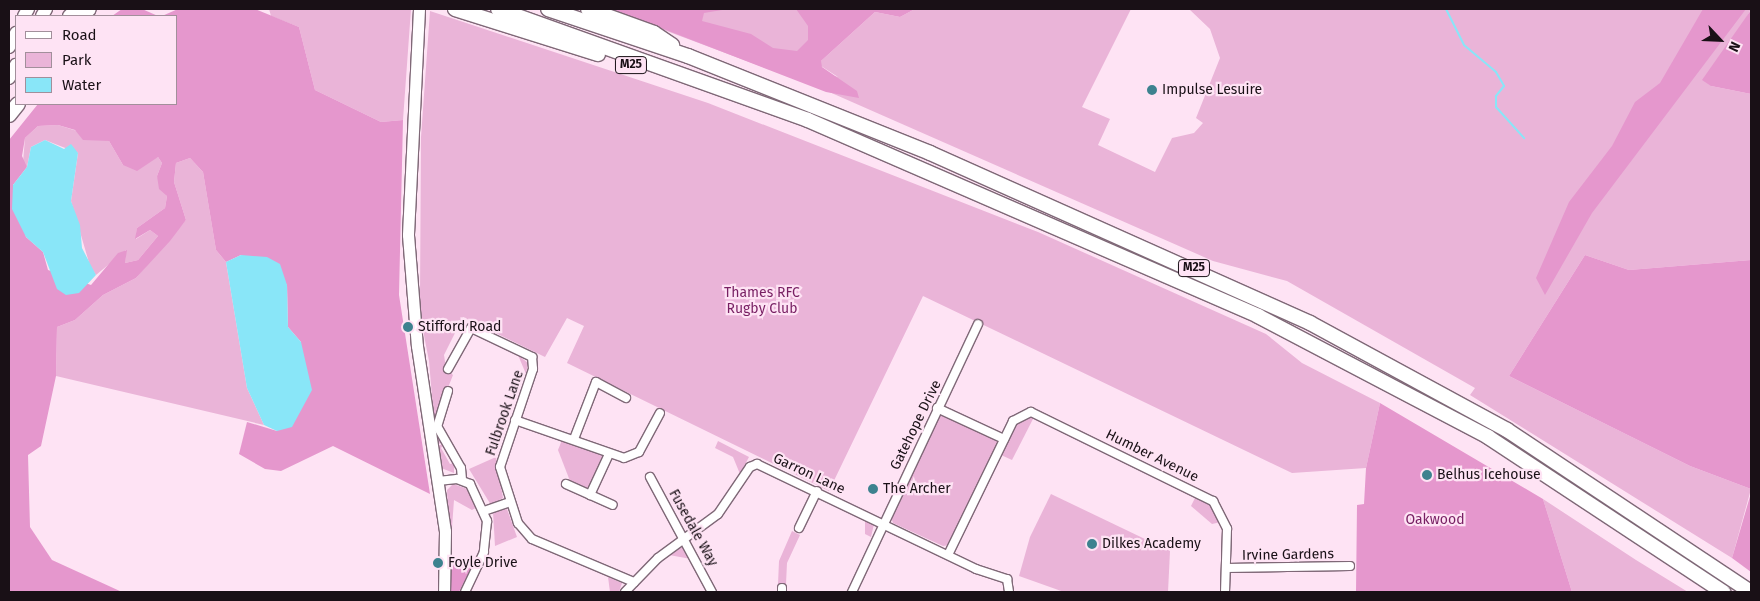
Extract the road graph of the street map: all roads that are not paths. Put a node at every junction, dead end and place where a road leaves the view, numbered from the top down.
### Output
1 (419, 9) edge
2 (455, 9) edge
3 (489, 9) edge
4 (498, 9) edge
5 (548, 9) edge
6 (559, 9) edge
7 (588, 9) edge
8 (514, 14) junction
9 (596, 24) junction
10 (15, 35) edge
11 (9, 47) edge
12 (688, 56) junction
13 (15, 67) edge
14 (9, 78) edge
15 (17, 105) edge
16 (9, 115) edge
17 (924, 168) junction
18 (978, 324) dead end
19 (448, 369) dead end
20 (448, 391) dead end
21 (626, 398) dead end
22 (937, 408) junction
23 (660, 413) dead end
24 (515, 420) junction
25 (574, 439) junction
26 (1004, 439) junction
27 (609, 454) junction
28 (650, 476) dead end
29 (462, 480) junction
30 (438, 481) junction
31 (566, 484) dead end
32 (817, 491) junction
33 (590, 495) junction
34 (510, 502) junction
35 (613, 505) dead end
36 (484, 511) junction
37 (883, 522) junction
38 (799, 528) dead end
39 (685, 539) junction
40 (948, 555) junction
41 (1350, 566) dead end
42 (1226, 568) junction
43 (634, 582) junction
44 (444, 592) edge
45 (465, 592) edge
46 (625, 592) edge
47 (712, 592) edge
48 (852, 592) edge
49 (1009, 592) edge
50 (1225, 592) edge
51 (1723, 592) edge
52 (1751, 592) edge

1 - 30 main road
2 - 17 highway, M25
3 - 8 highway, M25
4 - 8 highway, M25
5 - 9 highway, M25
6 - 9 highway, M25
7 - 12 highway, M25
8 - 17 highway, M25
9 - 12 highway, M25
10 - 11 highway
12 - 52 highway, M25
13 - 14 highway
15 - 16 highway
17 - 51 highway, M25
18 - 22 street, Gatehope Drive
19 - 24 street, Fulbrook Lane
20 - 29 street
21 - 25 street
22 - 26 street
22 - 37 street, Gatehope Drive
23 - 27 street
24 - 25 street
24 - 34 street, Fulbrook Lane
25 - 27 street
26 - 40 street, Humber Avenue
26 - 42 street, Humber Avenue
27 - 33 street
28 - 39 street, Fusedale Way
29 - 30 street
29 - 36 street
30 - 44 main road
31 - 33 street
32 - 37 street, Garron Lane
32 - 38 street
32 - 39 street, Garron Lane
33 - 35 street
34 - 36 street
34 - 43 street, Fulbrook Lane
36 - 45 street
37 - 40 street, Garron Lane
37 - 48 street, Gatehope Drive
39 - 43 street, Garron Lane
39 - 47 street, Fusedale Way
40 - 49 street, Garron Lane
41 - 42 street, Irvine Gardens
42 - 50 street, Humber Avenue
43 - 46 street, Garron Lane

